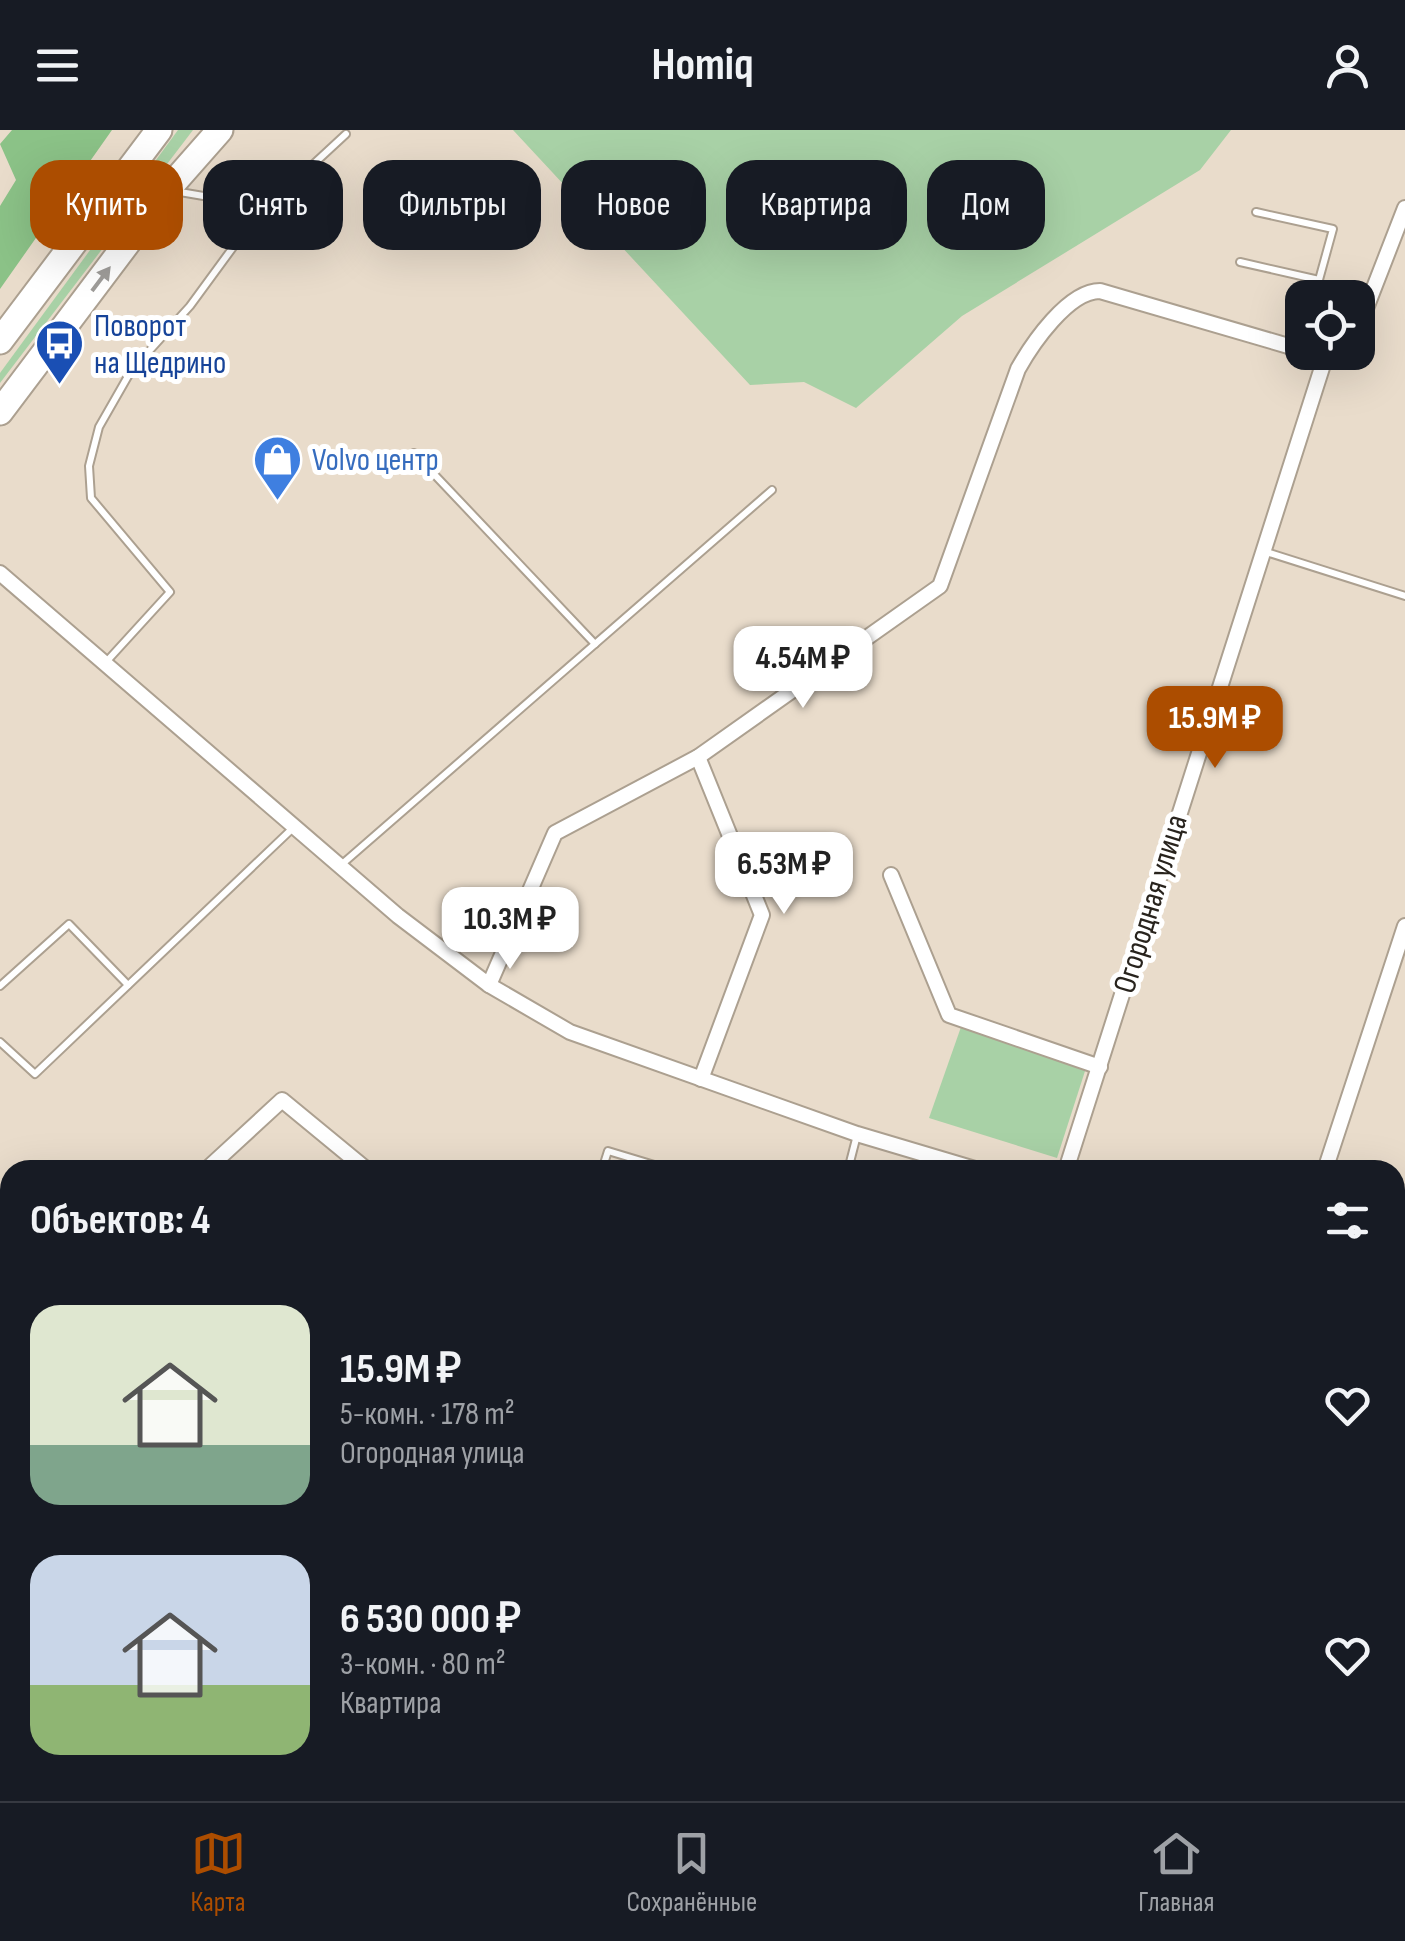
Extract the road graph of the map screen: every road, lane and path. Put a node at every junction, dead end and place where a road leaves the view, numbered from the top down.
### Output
1 (159, 130) edge
2 (220, 130) edge
3 (346, 134) dead end
4 (318, 160) edge
5 (183, 172) edge
6 (1405, 208) edge
7 (1256, 212) dead end
8 (122, 250) edge
9 (231, 250) edge
10 (1240, 262) dead end
11 (1319, 280) joint
12 (1375, 286) edge
13 (0, 341) edge
14 (1285, 345) edge
15 (1318, 370) edge
16 (0, 412) edge
17 (414, 452) dead end
18 (772, 490) dead end
19 (1262, 550) junction
20 (0, 573) edge
21 (1405, 596) edge
22 (595, 644) junction
23 (107, 661) junction
24 (698, 757) junction
25 (295, 826) junction
26 (340, 866) junction
27 (892, 875) dead end
28 (1405, 926) edge
29 (128, 985) junction
30 (0, 986) edge
31 (489, 986) junction
32 (0, 1042) edge
33 (1100, 1067) junction
34 (701, 1079) junction
35 (857, 1134) junction
36 (217, 1160) edge
37 (355, 1160) edge
38 (605, 1160) edge
39 (638, 1160) edge
40 (850, 1160) edge
41 (944, 1160) edge
42 (1069, 1160) edge
43 (1328, 1160) edge

1 - 13 highway
2 - 5 highway
3 - 4 lane
6 - 12 street
7 - 11 lane
16 -> 8 highway
9 - 23 lane
10 - 11 lane
14 - 24 street
15 - 19 street, Огородная улица
17 - 22 lane
18 - 22 lane
19 - 21 lane
19 - 33 street, Огородная улица
20 - 23 street
22 - 26 lane
23 - 25 street
24 - 31 street
24 - 34 street
25 - 26 street
25 - 29 lane
26 - 31 street
27 - 33 street
28 - 43 street
29 - 30 lane
29 - 32 lane
31 - 34 street
33 - 42 street, Огородная улица
34 - 35 street
35 - 40 lane
35 - 41 street
36 - 37 street
38 - 39 lane

